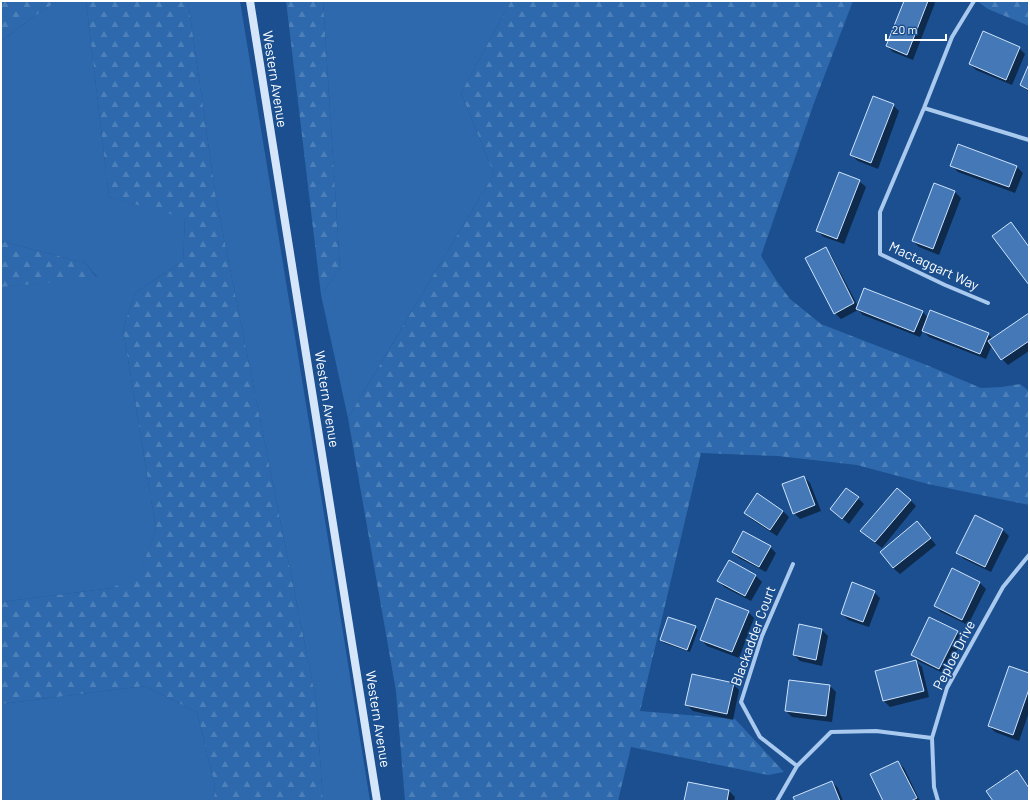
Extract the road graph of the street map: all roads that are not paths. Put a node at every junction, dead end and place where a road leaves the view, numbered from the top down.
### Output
1 (250, 1) edge
2 (974, 1) edge
3 (924, 108) junction
4 (1029, 140) edge
5 (988, 303) dead end
6 (1029, 555) edge
7 (793, 564) dead end
8 (932, 738) junction
9 (797, 766) junction
10 (378, 801) edge
11 (777, 801) edge
12 (938, 801) edge

1 - 10 main road, Western Avenue
2 - 3 street, Mactaggart Way
3 - 4 street
3 - 5 street, Mactaggart Way
6 - 8 street, Peploe Drive
7 - 9 street, Blackadder Court
8 - 9 street
8 - 12 street, Peploe Drive
9 - 11 street

